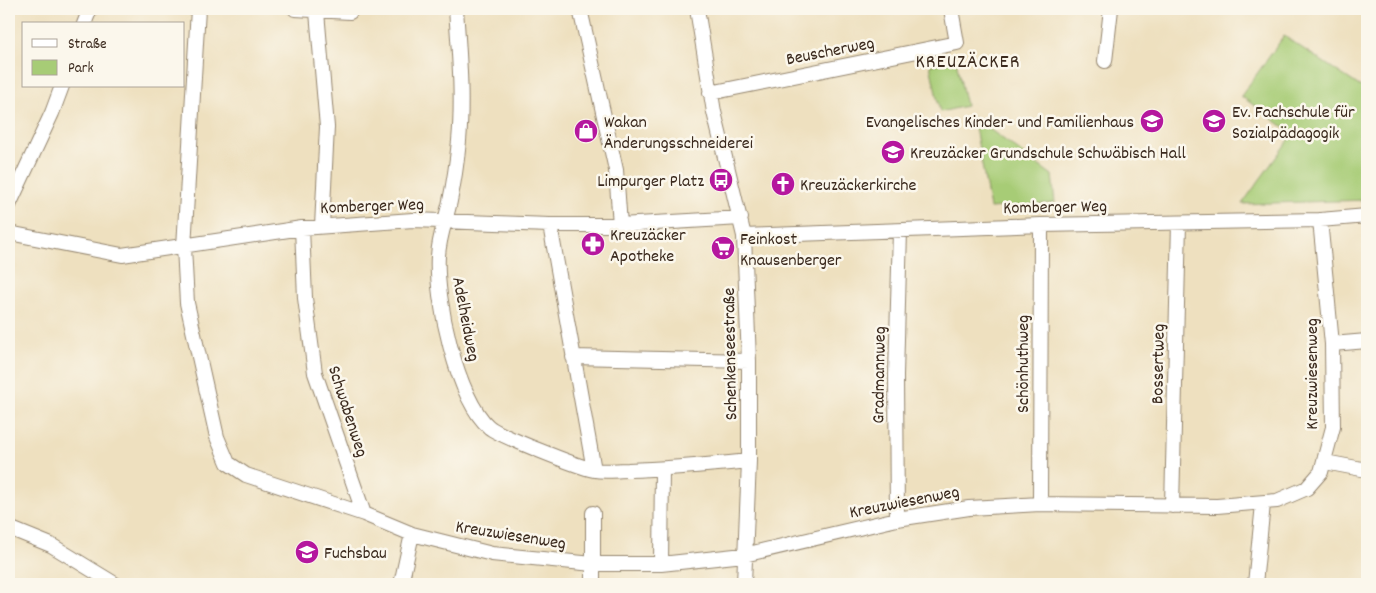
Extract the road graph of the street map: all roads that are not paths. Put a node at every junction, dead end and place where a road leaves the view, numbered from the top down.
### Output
1 (90, 9) edge
2 (198, 9) edge
3 (294, 9) edge
4 (456, 9) edge
5 (580, 9) edge
6 (697, 9) edge
7 (950, 9) edge
8 (1111, 9) edge
9 (317, 12) junction
10 (350, 12) dead end
11 (85, 22) edge
12 (1105, 61) dead end
13 (61, 88) edge
14 (710, 93) junction
15 (9, 205) edge
16 (1367, 216) edge
17 (741, 218) junction
18 (1320, 220) junction
19 (443, 222) junction
20 (1179, 223) junction
21 (550, 225) junction
22 (620, 225) junction
23 (1041, 225) junction
24 (322, 226) junction
25 (302, 228) junction
26 (900, 231) junction
27 (9, 233) edge
28 (744, 236) junction
29 (184, 247) junction
30 (1367, 341) edge
31 (1332, 344) junction
32 (573, 357) junction
33 (749, 361) junction
34 (749, 461) junction
35 (1325, 462) junction
36 (594, 470) junction
37 (662, 470) junction
38 (1367, 470) edge
39 (1040, 504) junction
40 (1263, 504) junction
41 (1172, 506) junction
42 (593, 513) dead end
43 (364, 514) junction
44 (897, 519) junction
45 (9, 528) edge
46 (412, 534) junction
47 (744, 555) junction
48 (593, 564) junction
49 (661, 564) junction
50 (115, 584) edge
51 (401, 584) edge
52 (593, 584) edge
53 (744, 584) edge
54 (1254, 584) edge

1 - 11 street
2 - 29 street, Kreuzwiesenweg
3 - 9 street
4 - 19 street, Adelheidweg
5 - 22 street
6 - 14 street, Schenkenseestraße
7 - 14 street, Beuscherweg
8 - 12 street
9 - 10 street
9 - 24 street
13 - 15 street
14 - 17 street, Schenkenseestraße
16 - 18 street, Komberger Weg
17 - 22 street, Komberger Weg
17 - 28 street, Schenkenseestraße
18 - 20 street, Komberger Weg
18 - 31 street, Kreuzwiesenweg
19 - 21 street, Komberger Weg
19 - 24 street, Komberger Weg
19 - 36 street, Adelheidweg
20 - 23 street, Komberger Weg
20 - 41 street, Bossertweg
21 - 22 street, Komberger Weg
21 - 32 street
23 - 26 street, Komberger Weg
23 - 39 street, Schönhuthweg
24 - 25 street, Komberger Weg
25 - 29 street, Komberger Weg
25 - 43 street, Schwabenweg
26 - 28 street, Komberger Weg
26 - 44 street, Gradmannweg
27 - 29 street, Komberger Weg
28 - 33 street, Schenkenseestraße
29 - 43 street, Kreuzwiesenweg
30 - 31 street
31 - 35 street, Kreuzwiesenweg
32 - 33 street
32 - 36 street
33 - 34 street, Schenkenseestraße
34 - 37 street
34 - 47 street, Schenkenseestraße
35 - 38 street
35 - 40 street, Kreuzwiesenweg
36 - 37 street
37 - 49 street
39 - 41 street, Kreuzwiesenweg
39 - 44 street, Kreuzwiesenweg
40 - 41 street, Kreuzwiesenweg
40 - 54 street
42 - 48 street
43 - 46 street, Kreuzwiesenweg
44 - 47 street, Kreuzwiesenweg
45 - 50 street
46 - 48 street, Kreuzwiesenweg
46 - 51 street
47 - 49 street, Kreuzwiesenweg
47 - 53 street, Schenkenseestraße
48 - 49 street, Kreuzwiesenweg
48 - 52 street

